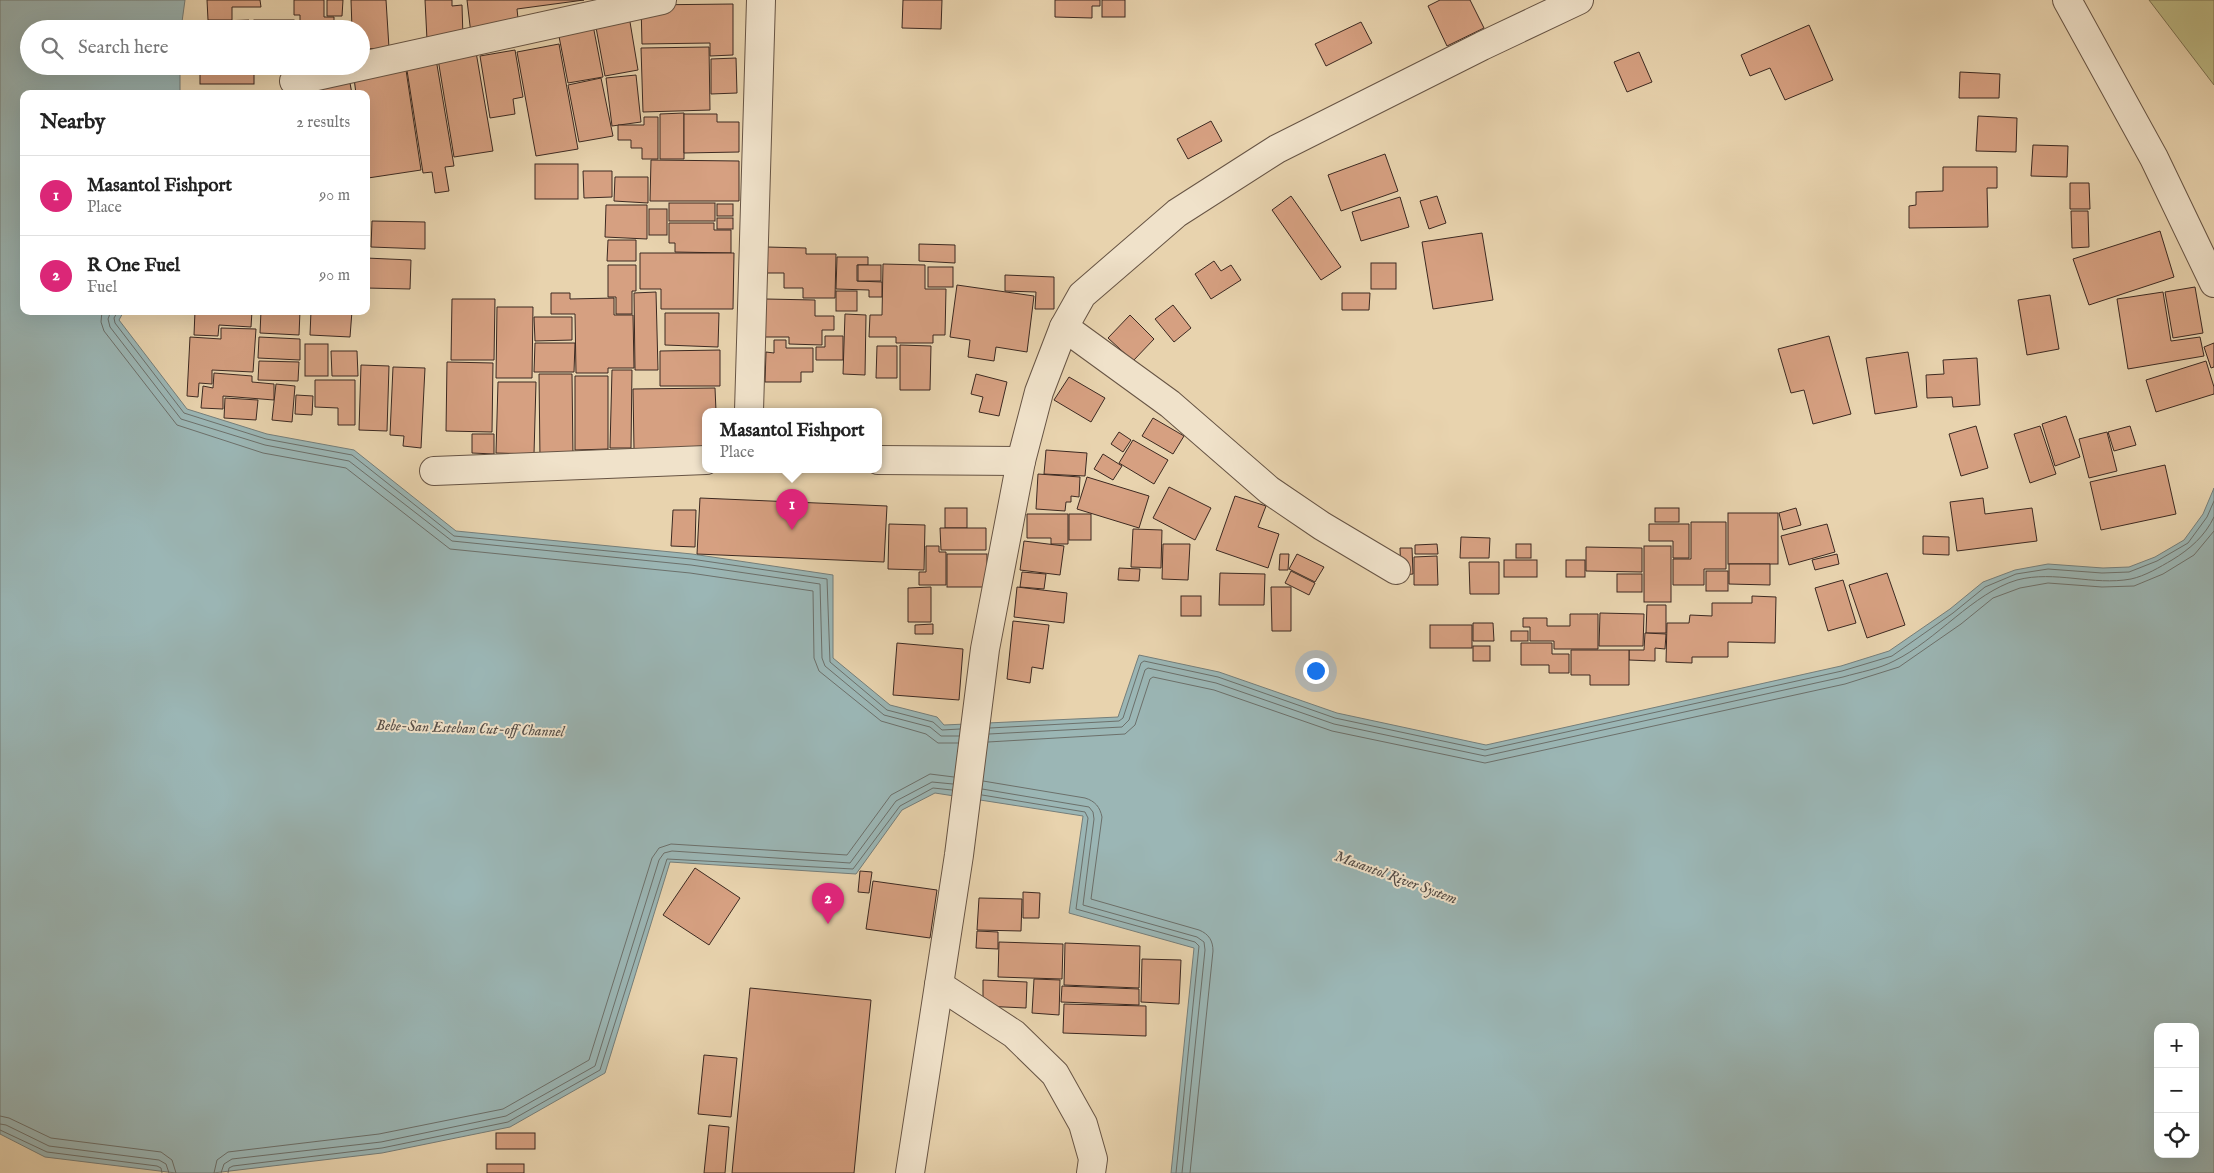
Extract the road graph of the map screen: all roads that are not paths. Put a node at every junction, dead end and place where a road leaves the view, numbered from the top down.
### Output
1 (662, 0) edge
2 (761, 0) edge
3 (1579, 0) edge
4 (2066, 0) edge
5 (370, 64) edge
6 (321, 75) edge
7 (294, 81) dead end
8 (2214, 282) edge
9 (1064, 327) junction
10 (749, 408) edge
11 (702, 460) edge
12 (882, 460) edge
13 (1022, 461) junction
14 (434, 471) dead end
15 (1396, 570) dead end
16 (939, 985) junction
17 (910, 1173) edge
18 (1092, 1173) edge

1 - 5 street
2 - 10 street
3 - 9 street
4 - 8 street
6 - 7 street
9 - 13 street
9 - 15 street
11 - 14 street
12 - 13 street
13 - 16 street
16 - 17 street
16 - 18 street

